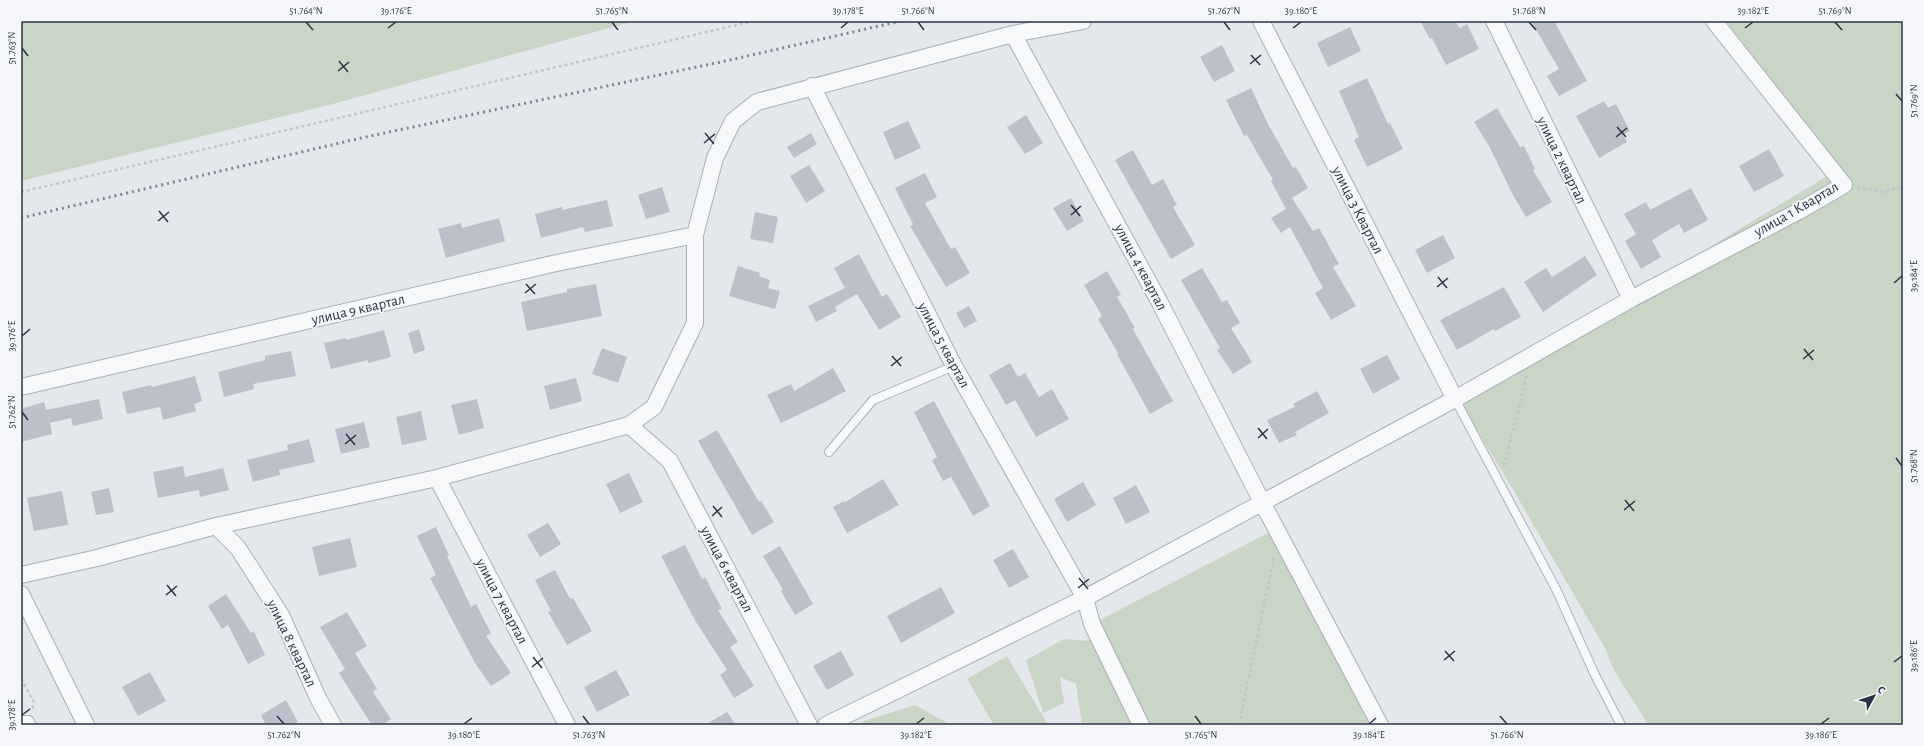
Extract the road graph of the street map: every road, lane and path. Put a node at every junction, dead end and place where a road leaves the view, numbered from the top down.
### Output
1 (734, 21) edge
2 (754, 21) edge
3 (1082, 21) edge
4 (1261, 21) edge
5 (1494, 21) edge
6 (1714, 21) edge
7 (733, 25) junction
8 (1013, 34) junction
9 (812, 86) junction
10 (1844, 185) junction
11 (1903, 186) edge
12 (21, 192) edge
13 (696, 234) junction
14 (1631, 299) junction
15 (1532, 354) junction
16 (954, 366) junction
17 (21, 387) edge
18 (1455, 399) junction
19 (629, 425) junction
20 (829, 452) dead end
21 (437, 478) junction
22 (1499, 482) junction
23 (1263, 504) junction
24 (216, 526) junction
25 (1279, 534) junction
26 (21, 575) edge
27 (21, 594) edge
28 (1085, 598) junction
29 (21, 679) edge
30 (27, 722) edge
31 (86, 725) edge
32 (333, 725) edge
33 (567, 725) edge
34 (809, 725) edge
35 (826, 725) edge
36 (1141, 725) edge
37 (1239, 725) edge
38 (1380, 725) edge
39 (1621, 725) edge

1 - 7 path
2 - 7 path
3 - 8 street
4 - 18 street, улица 3 Квартал
5 - 14 street, улица 2 квартал
6 - 10 street, улица 1 Квартал
7 - 12 path
8 - 9 street
8 - 23 street, улица 4 квартал
9 - 13 street
9 - 16 street, улица 5 квартал
10 - 11 path
10 - 14 street, улица 1 Квартал
13 - 17 street, улица 9 квартал
13 - 19 street
14 - 15 street, улица 1 Квартал
15 - 18 street, улица 1 Квартал
15 - 22 path
16 - 20 lane
16 - 28 street, улица 5 квартал
18 - 22 lane
18 - 23 street, улица 1 Квартал
19 - 21 street
19 - 34 street, улица 6 квартал
21 - 24 street
21 - 33 street, улица 7 квартал
22 - 39 lane
23 - 25 street, улица 4 квартал
23 - 28 street, улица 1 Квартал
24 - 26 street
24 - 32 street, улица 8 квартал
25 - 37 path
25 - 38 street, улица 4 квартал
27 - 31 street
28 - 35 street, улица 1 Квартал
28 - 36 street, улица 5 квартал
29 - 30 path

